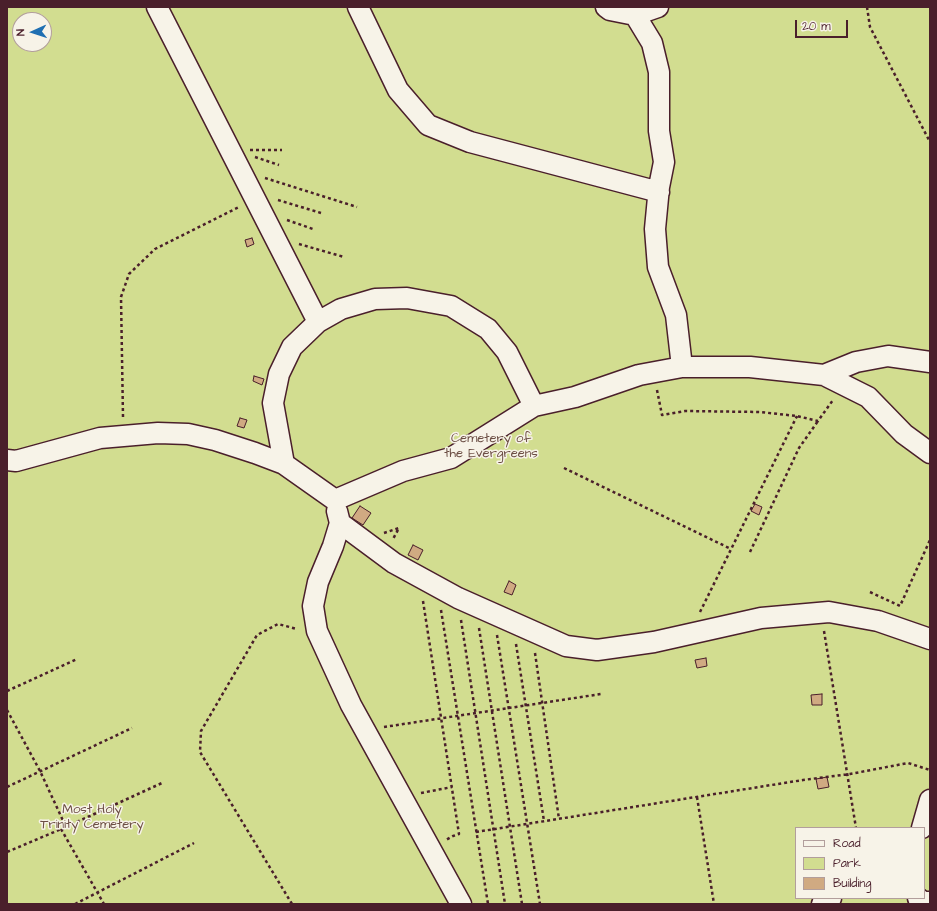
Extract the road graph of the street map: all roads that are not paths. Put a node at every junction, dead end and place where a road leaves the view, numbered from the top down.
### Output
1 (157, 7) edge
2 (358, 7) edge
3 (606, 7) edge
4 (658, 7) edge
5 (635, 15) junction
6 (659, 192) junction
7 (318, 322) junction
8 (930, 362) edge
9 (682, 367) junction
10 (824, 375) junction
11 (534, 406) junction
12 (930, 453) edge
13 (7, 460) edge
14 (284, 464) junction
15 (335, 500) junction
16 (340, 523) junction
17 (930, 639) edge
18 (930, 800) edge
19 (922, 827) edge
20 (919, 899) edge
21 (930, 902) edge
22 (461, 904) edge

1 - 7 lane
2 - 6 lane
3 - 5 lane
4 - 5 lane
5 - 6 lane
6 - 9 lane
7 - 11 lane
7 - 14 lane
8 - 10 lane
9 - 10 lane
9 - 11 lane
10 - 12 lane
11 - 15 lane
13 - 14 lane
14 - 15 lane
15 - 16 lane
16 - 17 lane
16 - 22 lane
18 - 19 lane
20 - 21 lane

